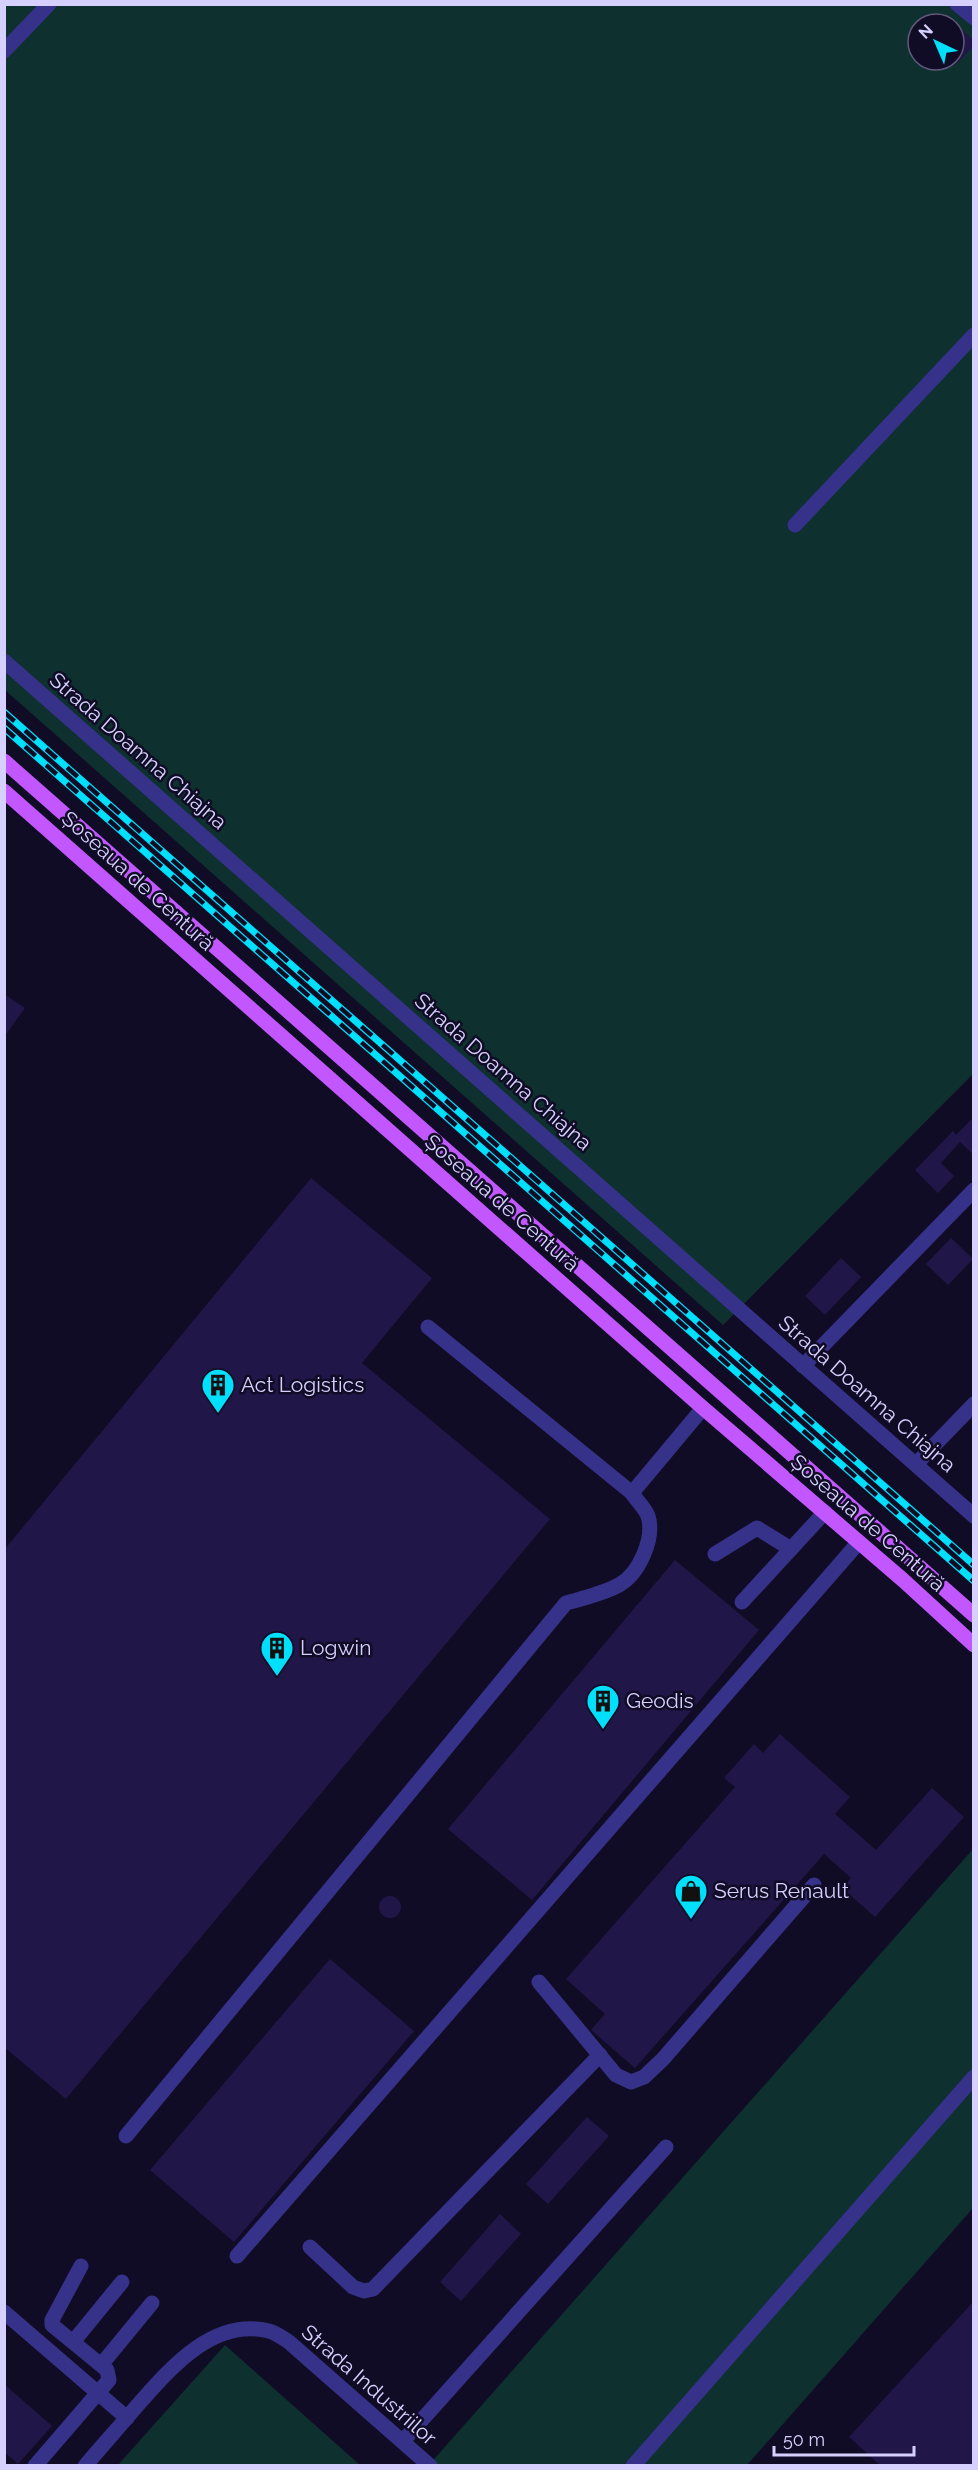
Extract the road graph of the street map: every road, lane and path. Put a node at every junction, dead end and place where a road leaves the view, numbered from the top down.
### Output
1 (50, 4) edge
2 (957, 4) edge
3 (974, 18) edge
4 (4, 51) edge
5 (974, 335) edge
6 (795, 525) dead end
7 (4, 661) edge
8 (4, 761) edge
9 (4, 791) edge
10 (974, 1190) edge
11 (428, 1327) dead end
12 (803, 1366) junction
13 (974, 1404) edge
14 (703, 1408) junction
15 (915, 1464) junction
16 (632, 1493) junction
17 (825, 1512) junction
18 (974, 1516) edge
19 (859, 1542) junction
20 (791, 1548) junction
21 (715, 1554) dead end
22 (742, 1602) dead end
23 (974, 1615) edge
24 (974, 1645) edge
25 (814, 1885) dead end
26 (539, 1982) dead end
27 (600, 2055) junction
28 (974, 2077) edge
29 (126, 2136) dead end
30 (666, 2147) dead end
31 (310, 2247) dead end
32 (237, 2256) dead end
33 (81, 2266) dead end
34 (122, 2282) dead end
35 (152, 2303) dead end
36 (4, 2312) edge
37 (73, 2342) junction
38 (101, 2365) junction
39 (99, 2394) junction
40 (127, 2418) junction
41 (403, 2441) junction
42 (35, 2466) edge
43 (85, 2466) edge
44 (430, 2466) edge
45 (633, 2466) edge

1 - 4 street
2 - 3 street
5 - 6 street
7 - 12 street, Strada Doamna Chiajna
8 - 23 main road, Șoseaua de Centură
9 - 14 main road, Șoseaua de Centură
10 - 12 street
11 - 16 street
12 - 15 street, Strada Doamna Chiajna
13 - 15 street
14 - 16 street
14 - 17 main road, Șoseaua de Centură
15 - 18 street, Strada Doamna Chiajna
16 - 29 street
17 - 19 main road, Șoseaua de Centură
17 - 20 street
19 - 24 main road, Șoseaua de Centură
19 - 32 street
20 - 21 street
20 - 22 street
25 - 27 street
26 - 27 street
27 - 31 street
28 - 45 street
30 - 41 street
33 - 37 street
34 - 37 street
35 - 38 street
36 - 39 street
37 - 38 street
38 - 39 street
39 - 40 street
39 - 42 street
40 - 41 street, Strada Industriilor
40 - 43 street, Strada Industriilor
41 - 44 street, Strada Industriilor

